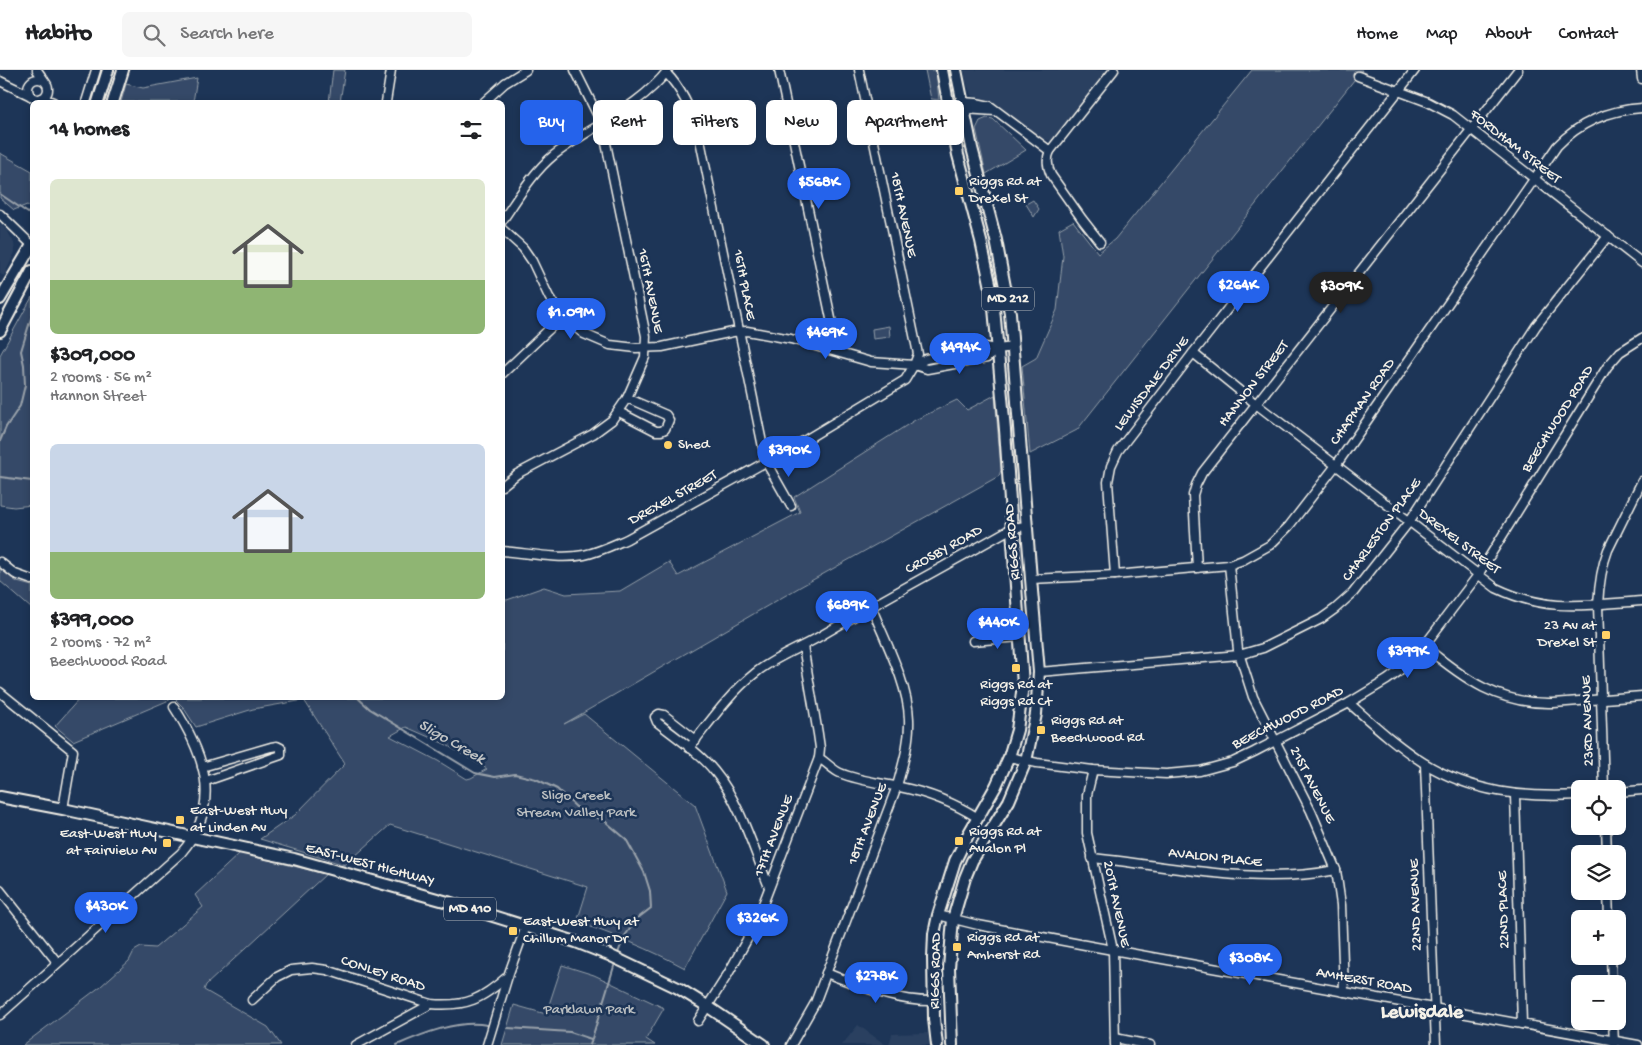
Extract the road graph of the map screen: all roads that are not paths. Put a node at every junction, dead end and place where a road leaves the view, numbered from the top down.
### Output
1 (37, 70) edge
2 (96, 70) edge
3 (108, 70) edge
4 (123, 70) edge
5 (391, 70) edge
6 (526, 70) edge
7 (575, 70) edge
8 (779, 70) edge
9 (859, 70) edge
10 (942, 70) edge
11 (956, 70) edge
12 (1114, 70) edge
13 (1415, 70) edge
14 (1518, 70) edge
15 (1641, 70) edge
16 (667, 71) edge
17 (1358, 76) dead end
18 (1642, 79) edge
19 (44, 80) junction
20 (0, 81) edge
21 (31, 83) junction
22 (18, 89) junction
23 (1398, 91) junction
24 (31, 96) junction
25 (44, 96) junction
26 (49, 100) edge
27 (87, 100) edge
28 (99, 100) edge
29 (114, 100) edge
30 (386, 100) edge
31 (486, 100) edge
32 (636, 100) edge
33 (948, 100) edge
34 (962, 100) edge
35 (593, 106) edge
36 (964, 106) edge
37 (1642, 108) edge
38 (964, 111) edge
39 (593, 129) edge
40 (1472, 130) junction
41 (606, 145) edge
42 (956, 145) edge
43 (1050, 151) junction
44 (1534, 179) junction
45 (0, 214) edge
46 (505, 217) edge
47 (505, 231) edge
48 (1608, 236) junction
49 (1100, 242) dead end
50 (30, 243) edge
51 (30, 248) edge
52 (1642, 263) edge
53 (30, 275) edge
54 (0, 299) edge
55 (562, 317) junction
56 (0, 331) edge
57 (739, 331) junction
58 (1642, 338) edge
59 (1013, 347) junction
60 (646, 348) junction
61 (998, 349) junction
62 (830, 350) junction
63 (1193, 353) junction
64 (914, 366) junction
65 (505, 371) edge
66 (627, 398) junction
67 (1256, 404) junction
68 (619, 412) junction
69 (766, 462) junction
70 (1337, 464) junction
71 (1642, 481) edge
72 (505, 484) edge
73 (791, 506) dead end
74 (1409, 522) junction
75 (1026, 526) junction
76 (1012, 528) junction
77 (505, 551) edge
78 (0, 562) edge
79 (1229, 565) junction
80 (1197, 568) junction
81 (1114, 575) junction
82 (1478, 576) junction
83 (1030, 579) junction
84 (30, 580) edge
85 (1642, 601) edge
86 (1598, 604) junction
87 (871, 606) junction
88 (1020, 637) junction
89 (973, 641) dead end
90 (804, 646) junction
91 (1424, 646) junction
92 (1239, 655) junction
93 (1039, 672) junction
94 (0, 692) edge
95 (1642, 696) edge
96 (1602, 699) junction
97 (10, 700) junction
98 (0, 702) edge
99 (1349, 703) junction
100 (174, 707) dead end
101 (696, 740) junction
102 (1274, 741) junction
103 (689, 748) junction
104 (1009, 757) junction
105 (819, 758) junction
106 (1026, 761) junction
107 (1425, 764) junction
108 (202, 767) junction
109 (1093, 770) junction
110 (1604, 780) edge
111 (206, 781) junction
112 (897, 786) junction
113 (1642, 790) edge
114 (1626, 791) edge
115 (1515, 795) junction
116 (1571, 795) edge
117 (0, 797) edge
118 (63, 809) junction
119 (978, 818) junction
120 (192, 837) junction
121 (1092, 858) junction
122 (1336, 870) junction
123 (769, 887) junction
124 (0, 890) edge
125 (938, 915) junction
126 (953, 919) junction
127 (526, 926) junction
128 (1113, 950) junction
129 (57, 962) junction
130 (826, 973) junction
131 (508, 976) junction
132 (1344, 992) junction
133 (252, 1000) dead end
134 (934, 1002) junction
135 (431, 1004) junction
136 (708, 1006) junction
137 (1434, 1007) junction
138 (0, 1015) edge
139 (698, 1021) dead end
140 (1522, 1024) junction
141 (1613, 1030) edge
142 (1115, 1042) edge
143 (1614, 1043) edge
144 (356, 1045) edge
145 (487, 1045) edge
146 (764, 1045) edge
147 (791, 1045) edge
148 (937, 1045) edge
149 (952, 1045) edge
150 (1150, 1045) edge
151 (1436, 1045) edge
152 (1638, 1045) edge

1 - 19 street
1 - 21 street
2 - 27 street
3 - 28 main road
4 - 29 main road
5 - 30 street
6 - 31 street
7 - 35 street, 16TH AVENUE
8 - 62 street
9 - 64 street, 18TH AVENUE
10 - 33 main road, RIGGS ROAD / MD 212
11 - 34 main road, RIGGS ROAD / MD 212
12 - 43 street
13 - 23 street, LEWISDALE DRIVE
14 - 40 street, HANNON STREET
15 - 18 street
16 - 32 street
16 - 57 street, 16TH PLACE
17 - 23 street, FORDHAM STREET
19 - 21 street
19 - 25 street
20 - 22 street
21 - 22 street
21 - 24 street
22 - 24 street
23 - 40 street, FORDHAM STREET
23 - 63 street, LEWISDALE DRIVE
24 - 25 street
25 - 26 street
36 - 43 street
37 - 44 street, CHAPMAN ROAD
38 - 59 main road, RIGGS ROAD / MD 212
39 - 46 street
40 - 44 street, FORDHAM STREET
40 - 67 street, HANNON STREET
41 - 60 street, 16TH AVENUE
42 - 61 main road, RIGGS ROAD / MD 212
43 - 49 street
44 - 48 street, FORDHAM STREET
44 - 70 street, CHAPMAN ROAD
45 - 50 street
47 - 55 street
48 - 52 street, FORDHAM STREET
48 - 74 street, CHARLESTON PLACE
51 - 54 main road
53 - 56 main road
55 - 60 street
55 - 65 street
57 - 60 street
57 - 62 street
57 - 69 street, 16TH PLACE
58 - 82 street, BEECHWOOD ROAD
59 - 61 street
59 - 75 main road, RIGGS ROAD / MD 212
60 - 66 street, 16TH AVENUE
61 - 64 street
61 - 76 main road, RIGGS ROAD / MD 212
62 - 64 street
63 - 67 street, DREXEL STREET
63 - 81 street, LEWISDALE DRIVE
64 - 69 street, DREXEL STREET
66 - 68 street, 16TH AVENUE
66 - 68 street
67 - 70 street, DREXEL STREET
67 - 80 street, HANNON STREET
68 - 72 street, 16TH AVENUE
69 - 73 street, 16TH PLACE
69 - 77 street, DREXEL STREET
70 - 74 street, DREXEL STREET
70 - 79 street, CHAPMAN ROAD
71 - 86 street, 23RD AVENUE
74 - 82 street, DREXEL STREET
74 - 92 street, CHARLESTON PLACE
75 - 76 street, CROSBY ROAD
75 - 83 main road, RIGGS ROAD / MD 212
76 - 87 street, CROSBY ROAD
76 - 88 main road, RIGGS ROAD / MD 212
78 - 84 street
79 - 80 street, CHAPMAN ROAD
79 - 92 street, 21ST AVENUE
80 - 81 street, CHAPMAN ROAD
81 - 83 street, CHAPMAN ROAD
82 - 86 street, DREXEL STREET
82 - 91 street, BEECHWOOD ROAD
83 - 93 main road, RIGGS ROAD / MD 212
85 - 86 street, DREXEL STREET
86 - 96 street, 23RD AVENUE
87 - 90 street, CROSBY ROAD
87 - 112 street, 18TH AVENUE
88 - 89 street
88 - 104 main road, RIGGS ROAD / MD 212
90 - 101 street, CROSBY ROAD
90 - 105 street, 17TH AVENUE
91 - 96 street
91 - 99 street, BEECHWOOD ROAD
92 - 93 street, CHARLESTON PLACE
92 - 102 street, 21ST AVENUE
93 - 106 main road, RIGGS ROAD / MD 212
94 - 97 street
95 - 96 street
96 - 110 street, 23RD AVENUE
97 - 98 street
97 - 118 street
99 - 102 street, BEECHWOOD ROAD
99 - 107 street
100 - 108 street
101 - 103 street, CROSBY ROAD
101 - 103 street
102 - 109 street, BEECHWOOD ROAD
102 - 122 street, 21ST AVENUE
103 - 123 street
104 - 106 street, BEECHWOOD ROAD
104 - 119 main road, RIGGS ROAD / MD 212
105 - 112 street
105 - 123 street, 17TH AVENUE
106 - 109 street, BEECHWOOD ROAD
106 - 126 main road, RIGGS ROAD / MD 212
107 - 115 street
107 - 137 street, 22ND AVENUE
108 - 111 street
108 - 111 street
109 - 121 street, 20TH AVENUE
111 - 120 street
112 - 119 street
112 - 130 street, 18TH AVENUE
113 - 114 street
115 - 116 street
115 - 140 street, 22ND PLACE
117 - 118 main road, EAST-WEST HIGHWAY / MD 410
118 - 120 main road, EAST-WEST HIGHWAY / MD 410
119 - 125 main road, RIGGS ROAD / MD 212
120 - 127 main road, EAST-WEST HIGHWAY / MD 410
120 - 129 street
121 - 122 street, AVALON PLACE
121 - 128 street, 20TH AVENUE
122 - 132 street, 21ST AVENUE
123 - 136 street, 17TH AVENUE
124 - 129 street
125 - 126 street, AMHERST ROAD
125 - 134 main road, RIGGS ROAD / MD 212
126 - 128 street, AMHERST ROAD
126 - 149 main road, RIGGS ROAD / MD 212
127 - 131 street
127 - 136 main road, EAST-WEST HIGHWAY / MD 410
128 - 132 street, AMHERST ROAD
128 - 142 street, 20TH AVENUE
129 - 138 street
130 - 134 street
130 - 147 street, 18TH AVENUE
131 - 135 street, CONLEY ROAD
131 - 145 street
132 - 137 street, AMHERST ROAD
133 - 135 street, CONLEY ROAD
134 - 148 main road, RIGGS ROAD / MD 212
135 - 144 street
136 - 139 street, 17TH AVENUE
136 - 146 main road, EAST-WEST HIGHWAY / MD 410
137 - 140 street, AMHERST ROAD
137 - 151 street, 22ND AVENUE
140 - 143 street, AMHERST ROAD
141 - 143 street
142 - 150 street
143 - 152 street, AMHERST ROAD

